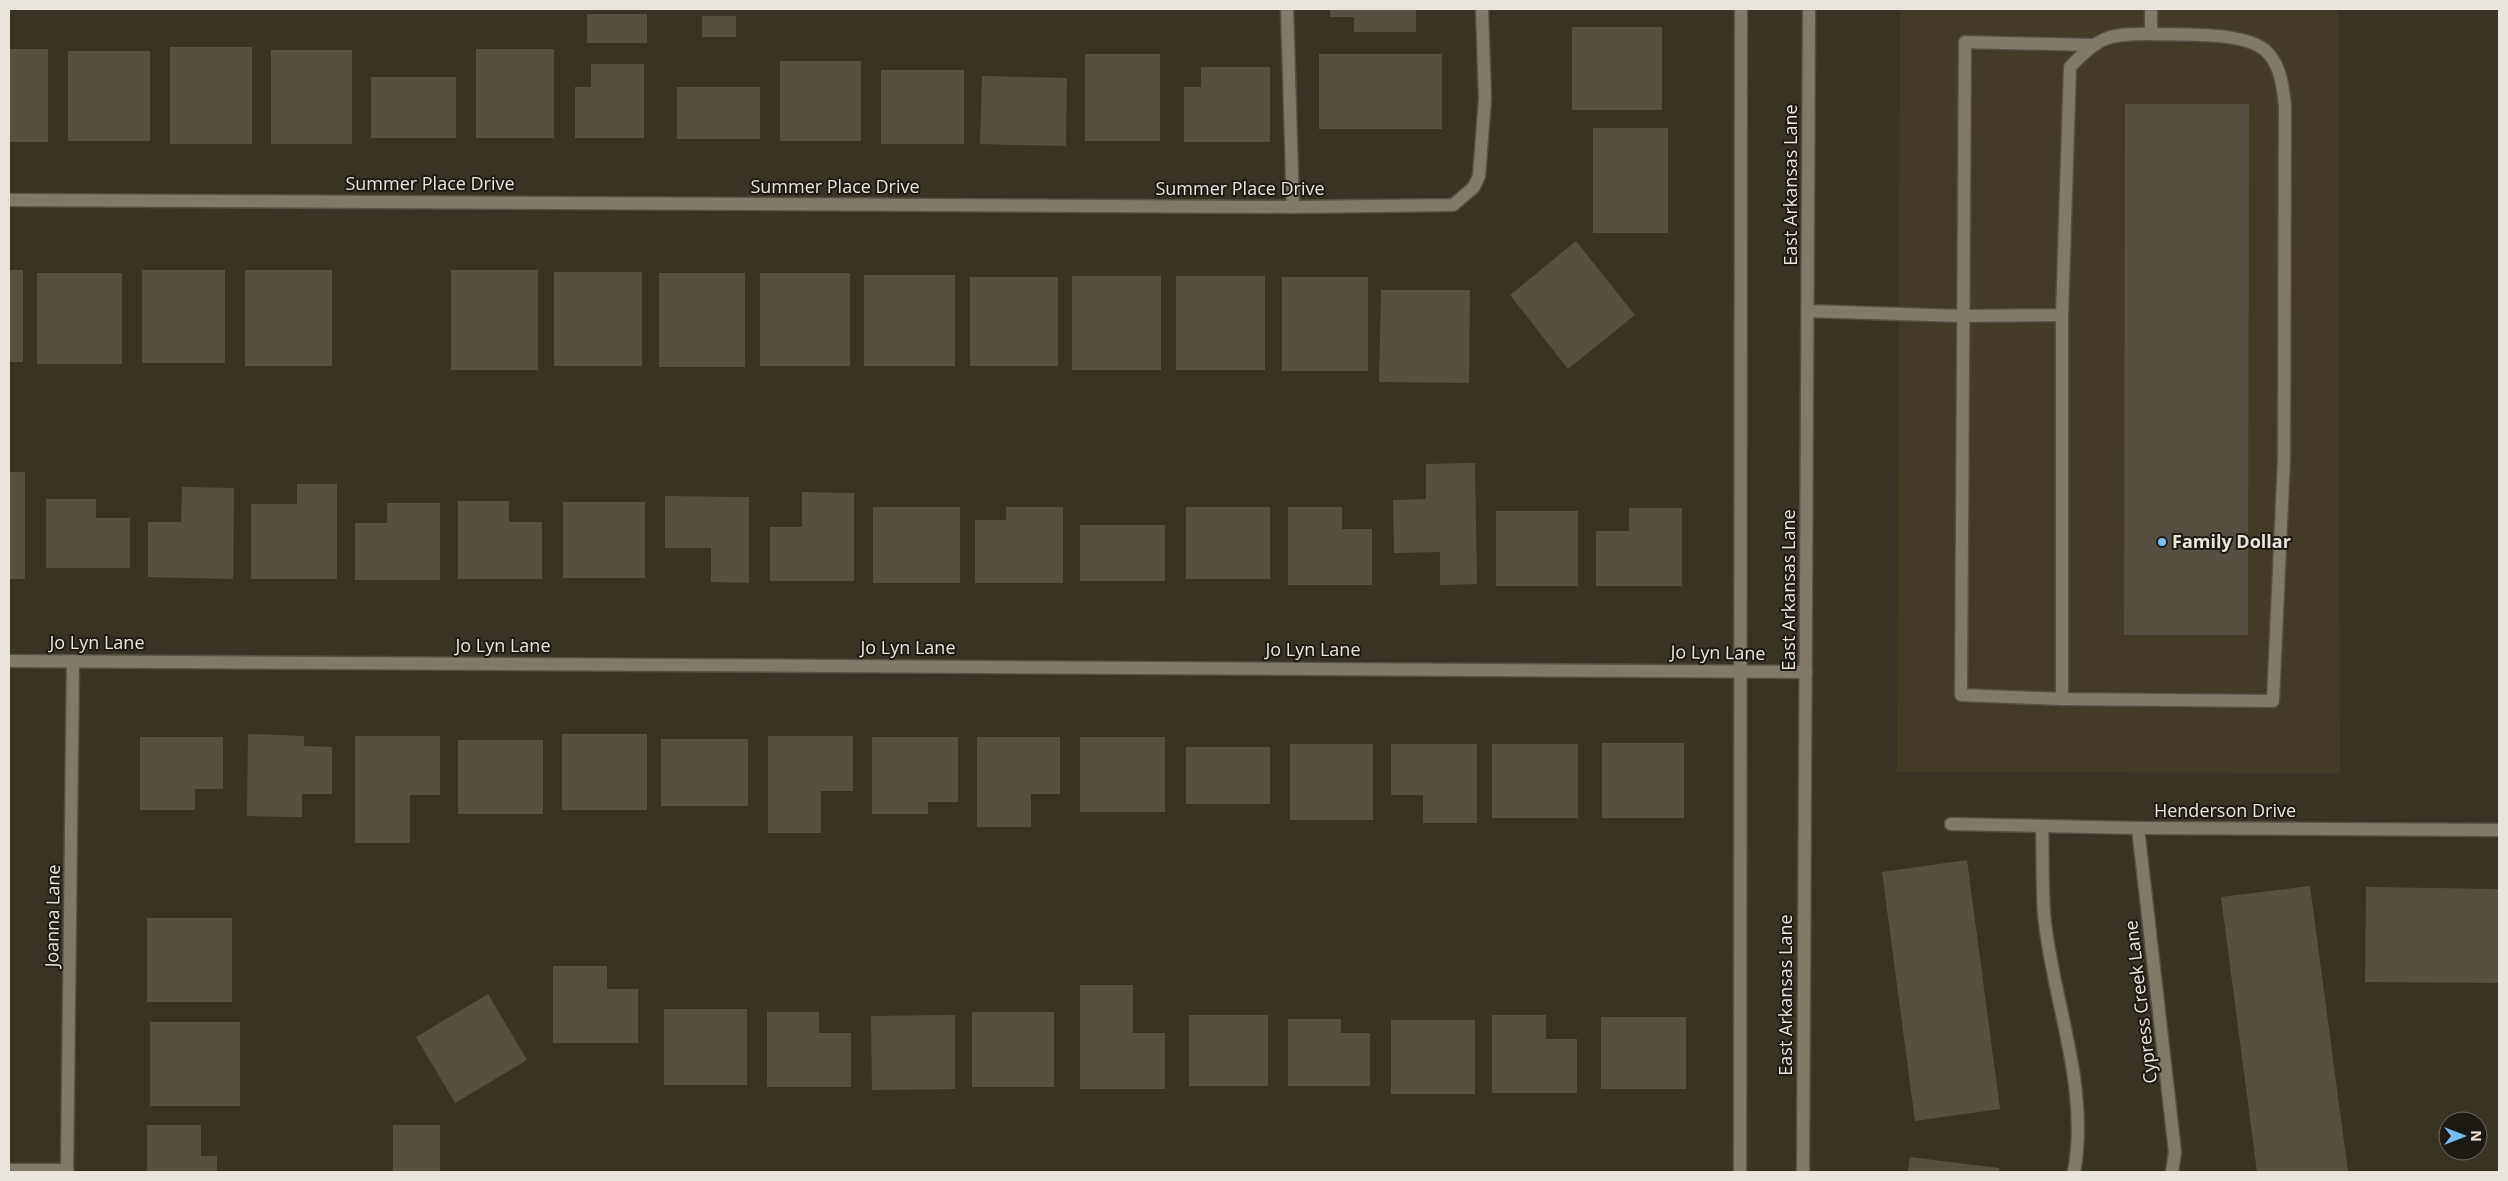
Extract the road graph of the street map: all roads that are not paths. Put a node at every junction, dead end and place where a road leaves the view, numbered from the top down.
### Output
1 (1286, 9) edge
2 (1482, 9) edge
3 (1741, 9) edge
4 (1809, 9) edge
5 (2152, 9) edge
6 (2151, 34) junction
7 (2091, 45) junction
8 (9, 200) edge
9 (1293, 207) junction
10 (1808, 311) junction
11 (2062, 315) junction
12 (1962, 316) junction
13 (9, 661) edge
14 (73, 661) junction
15 (1740, 670) junction
16 (1806, 672) junction
17 (2062, 699) junction
18 (1951, 824) dead end
19 (2042, 826) junction
20 (2138, 828) junction
21 (2499, 830) edge
22 (9, 1170) edge
23 (67, 1171) edge
24 (1740, 1172) edge
25 (1803, 1172) edge
26 (2074, 1172) edge
27 (2172, 1172) edge

1 - 9 street
2 - 9 street, Summer Place Drive
3 - 15 street
4 - 10 street, East Arkansas Lane
5 - 6 street
6 - 7 street
6 - 17 street
7 - 11 street
7 - 12 street
8 - 9 street, Summer Place Drive
10 - 12 street
10 - 16 street, East Arkansas Lane
11 - 12 street
11 - 17 street
12 - 17 street
13 - 14 street, Jo Lyn Lane
14 - 15 street, Jo Lyn Lane
14 - 23 street, Joanna Lane
15 - 16 street, Jo Lyn Lane
15 - 24 street
16 - 25 street, East Arkansas Lane
18 - 19 street, Henderson Drive
19 - 20 street, Henderson Drive
19 - 26 street
20 - 21 street, Henderson Drive
20 - 27 street, Cypress Creek Lane
22 - 23 street

